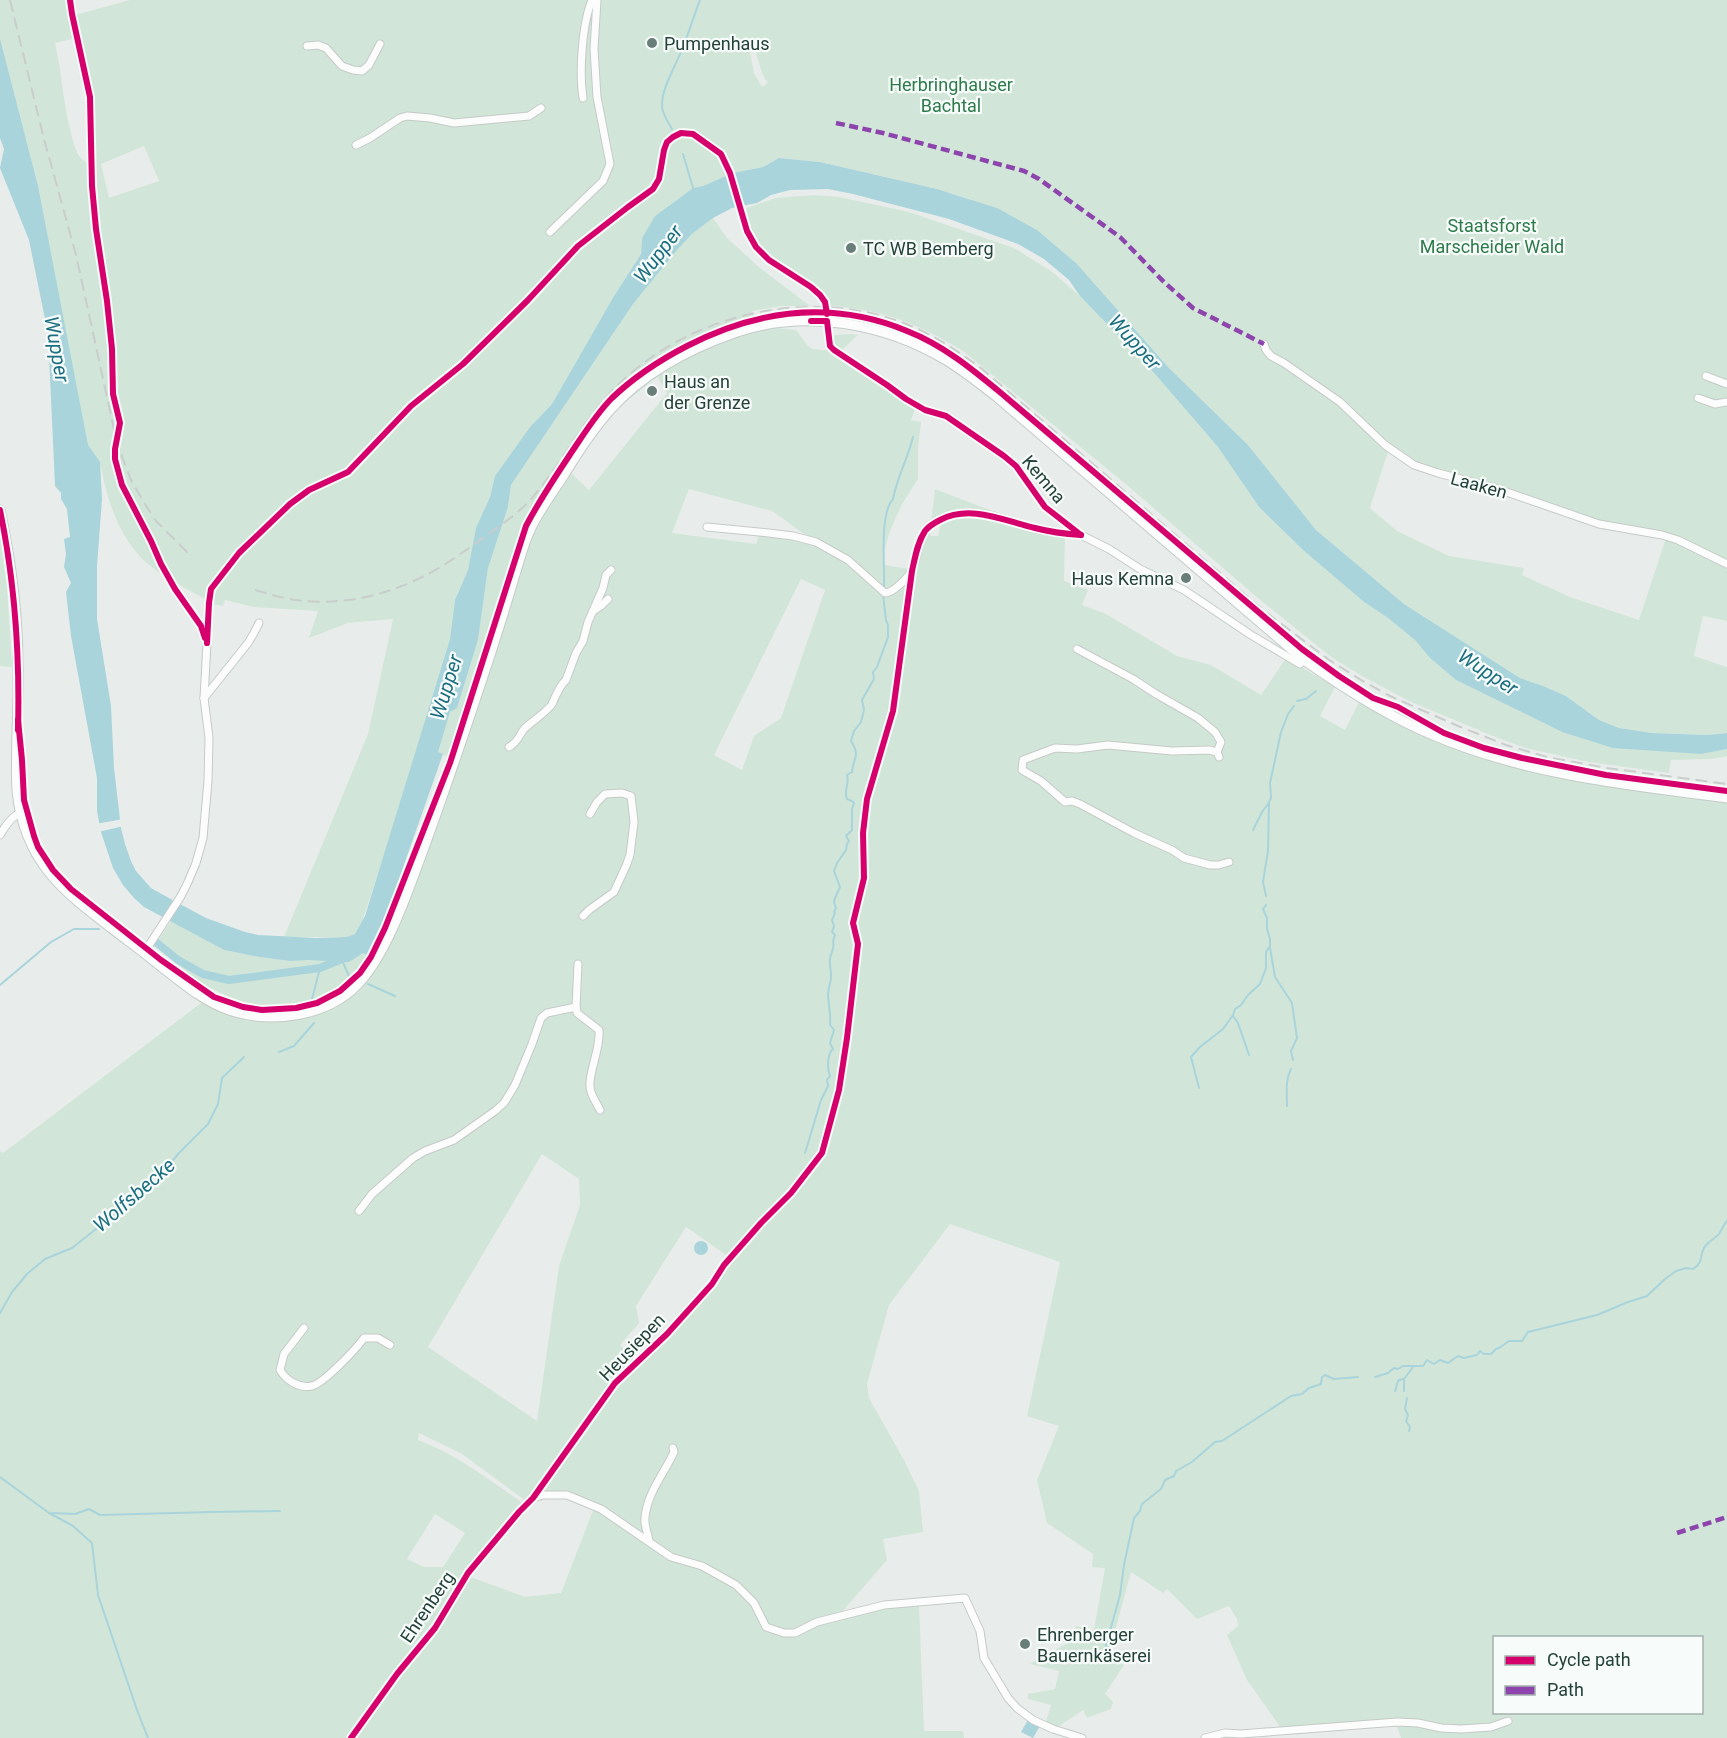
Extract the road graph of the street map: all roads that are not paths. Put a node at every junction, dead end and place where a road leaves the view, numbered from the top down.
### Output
1 (70, 0) edge
2 (592, 0) edge
3 (597, 0) edge
4 (380, 44) dead end
5 (307, 46) dead end
6 (583, 98) dead end
7 (541, 108) dead end
8 (356, 145) dead end
9 (92, 186) dead end
10 (550, 232) dead end
11 (827, 321) junction
12 (1264, 344) dead end
13 (1706, 376) dead end
14 (1727, 384) edge
15 (1698, 398) dead end
16 (1727, 402) edge
17 (0, 510) edge
18 (708, 526) dead end
19 (1081, 535) junction
20 (151, 541) dead end
21 (1727, 564) edge
22 (611, 570) dead end
23 (608, 599) dead end
24 (593, 611) junction
25 (259, 623) dead end
26 (1077, 649) dead end
27 (1304, 660) junction
28 (204, 698) junction
29 (509, 747) dead end
30 (1727, 798) edge
31 (20, 813) junction
32 (591, 814) dead end
33 (0, 834) edge
34 (1229, 862) dead end
35 (583, 916) dead end
36 (144, 953) junction
37 (578, 964) dead end
38 (576, 1007) junction
39 (600, 1110) dead end
40 (359, 1211) dead end
41 (761, 1223) dead end
42 (304, 1328) dead end
43 (390, 1345) dead end
44 (673, 1448) dead end
45 (533, 1498) junction
46 (649, 1541) junction
47 (1508, 1722) dead end
48 (351, 1738) edge
49 (1082, 1738) edge
50 (1205, 1738) edge

1 - 9 street
2 - 6 street
3 - 10 street
4 - 5 street
7 - 8 street
11 - 19 street, Kemna
11 - 27 main road
11 - 36 main road
12 - 21 street, Laaken
13 - 14 street
15 - 16 street
17 - 31 main road
18 - 19 street, Kemna
19 - 27 street, Kemna
20 - 28 street
22 - 24 street
23 - 24 street
24 - 29 street
25 - 28 street
26 - 34 street
27 - 30 main road
28 - 36 street
31 - 33 street
31 - 36 main road
32 - 35 street
37 - 38 street
38 - 39 street
38 - 40 street
41 - 45 street, Heusiepen
42 - 43 street
44 - 46 street
45 - 46 street
45 - 48 street, Ehrenberg
46 - 49 street
47 - 50 street

